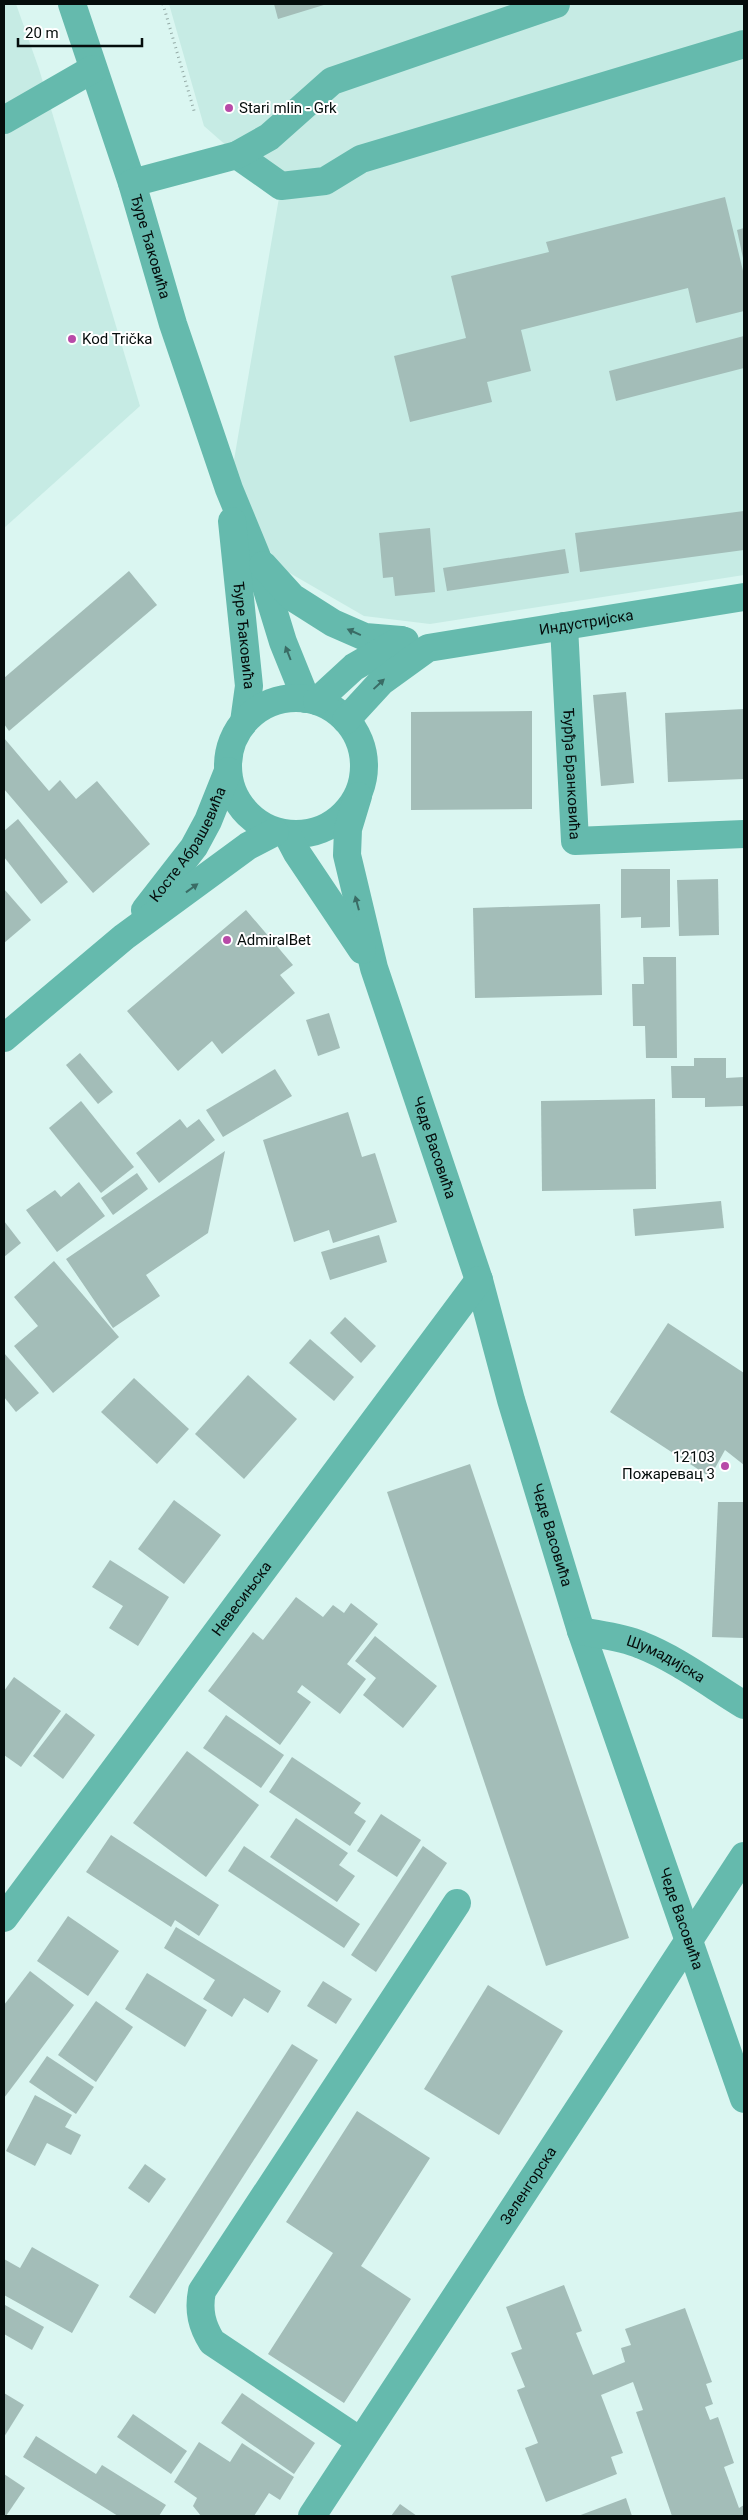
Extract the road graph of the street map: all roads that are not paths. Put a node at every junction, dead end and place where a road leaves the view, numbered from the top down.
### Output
1 (72, 4) edge
2 (556, 4) edge
3 (744, 44) edge
4 (93, 69) junction
5 (4, 120) edge
6 (236, 155) junction
7 (132, 183) junction
8 (229, 489) junction
9 (256, 557) junction
10 (744, 597) edge
11 (564, 626) junction
12 (401, 640) junction
13 (428, 648) junction
14 (311, 700) junction
15 (346, 720) junction
16 (244, 722) junction
17 (228, 771) junction
18 (358, 796) junction
19 (281, 833) junction
20 (744, 834) edge
21 (124, 937) junction
22 (374, 968) junction
23 (4, 1038) edge
24 (479, 1280) junction
25 (581, 1631) junction
26 (744, 1705) edge
27 (744, 1856) edge
28 (457, 1903) dead end
29 (4, 1918) edge
30 (690, 1941) junction
31 (744, 2099) edge
32 (360, 2441) junction
33 (312, 2516) edge

1 - 4 street, Ђуре Ђаковића
2 - 6 street
3 - 6 street
4 - 5 street
4 - 7 street, Ђуре Ђаковића
6 - 7 street
7 - 8 street, Ђуре Ђаковића
8 - 9 street, Ђуре Ђаковића
8 - 16 street, Ђуре Ђаковића
12 -> 9 street, Индустријска
14 -> 9 street, Ђуре Ђаковића
10 - 11 street, Индустријска
11 - 13 street, Индустријска
11 - 20 street, Ђурђа Бранковића
12 - 13 street, Индустријска
12 - 14 street
15 -> 13 street, Индустријска
14 - 15 street
14 - 16 street
15 - 18 street
16 - 17 street
17 - 19 street
17 - 21 street, Косте Абрашевића
18 - 19 street
22 -> 18 street, Чеде Васовића
21 -> 19 street, Косте Абрашевића
19 - 22 street, Чеде Васовића
21 - 23 street, Косте Абрашевића
22 - 24 street, Чеде Васовића
24 - 25 street, Чеде Васовића
24 - 29 street, Невесињска
25 - 26 street, Шумадијска
25 - 30 street, Чеде Васовића
27 - 30 street, Зеленгорска
28 - 32 street
30 - 31 street, Чеде Васовића
30 - 32 street, Зеленгорска
32 - 33 street, Зеленгорска

